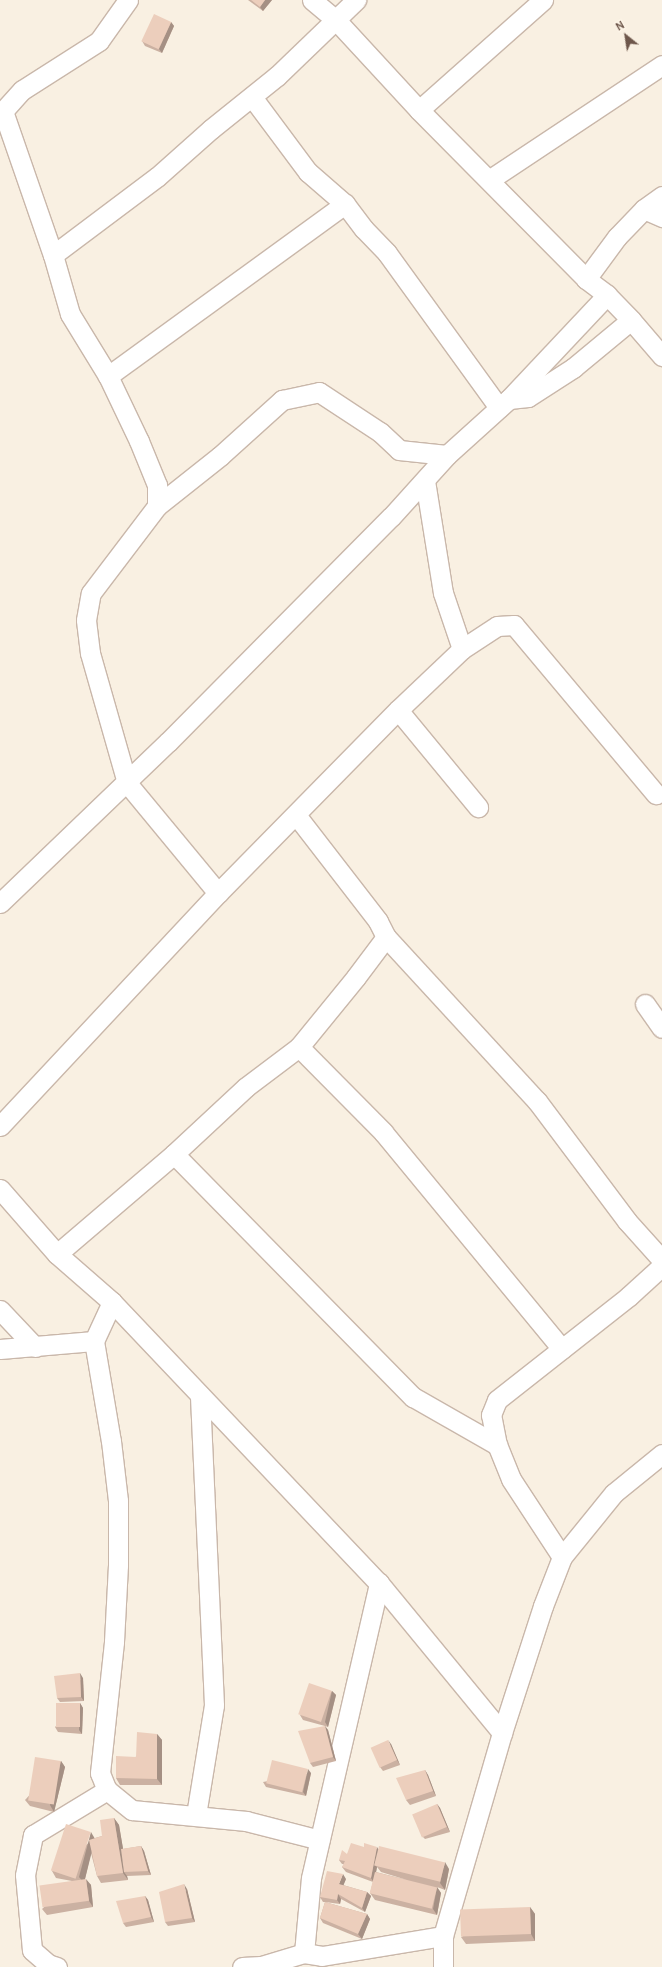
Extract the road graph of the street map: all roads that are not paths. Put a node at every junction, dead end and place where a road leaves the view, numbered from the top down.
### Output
1 (128, 0) edge
2 (312, 0) edge
3 (356, 0) edge
4 (543, 0) edge
5 (335, 19) junction
6 (662, 65) edge
7 (252, 97) junction
8 (420, 110) junction
9 (489, 180) junction
10 (662, 196) edge
11 (346, 204) junction
12 (644, 209) junction
13 (662, 217) edge
14 (53, 255) junction
15 (586, 279) junction
16 (607, 296) junction
17 (631, 320) junction
18 (662, 356) edge
19 (108, 376) junction
20 (504, 403) junction
21 (447, 455) junction
22 (425, 480) junction
23 (158, 506) junction
24 (462, 649) junction
25 (398, 710) junction
26 (127, 783) junction
27 (656, 794) dead end
28 (478, 807) dead end
29 (296, 815) junction
30 (218, 893) junction
31 (0, 903) edge
32 (386, 937) junction
33 (645, 1004) dead end
34 (662, 1028) edge
35 (299, 1047) junction
36 (0, 1126) edge
37 (174, 1154) junction
38 (0, 1189) edge
39 (57, 1254) junction
40 (662, 1260) edge
41 (662, 1266) edge
42 (112, 1302) junction
43 (0, 1310) edge
44 (94, 1342) junction
45 (35, 1347) junction
46 (0, 1349) edge
47 (562, 1349) junction
48 (200, 1395) junction
49 (497, 1445) junction
50 (662, 1454) edge
51 (562, 1557) junction
52 (380, 1583) junction
53 (502, 1733) junction
54 (107, 1790) junction
55 (196, 1815) junction
56 (320, 1840) junction
57 (443, 1936) junction
58 (304, 1953) junction
59 (57, 1967) edge
60 (242, 1967) edge
61 (443, 1967) edge

1 - 14 street
2 - 5 street
3 - 5 street
4 - 8 street
5 - 7 street
5 - 8 street
6 - 9 street
7 - 11 street
7 - 14 street
8 - 9 street
9 - 15 street
10 - 12 street
11 - 19 street
11 - 20 street
12 - 13 street
12 - 15 street
14 - 19 street
15 - 16 street
16 - 17 street
16 - 20 street
17 - 18 street
17 - 20 street
19 - 23 street
20 - 21 street
21 - 22 street
21 - 23 street
22 - 24 street
22 - 26 street
23 - 26 street
24 - 25 street
24 - 27 street
25 - 28 street
25 - 29 street
26 - 30 street
26 - 31 street
29 - 30 street
29 - 32 street
30 - 36 street
32 - 35 street
32 - 40 street
33 - 34 street
35 - 37 street
35 - 47 street
37 - 39 street
37 - 49 street
38 - 39 street
39 - 42 street
41 - 47 street
42 - 44 street
42 - 48 street
43 - 45 street
44 - 45 street
44 - 54 street
45 - 46 street
47 - 49 street
48 - 52 street
48 - 55 street
49 - 51 street
50 - 51 street
51 - 53 street
52 - 53 street
52 - 56 street
53 - 57 street
54 - 55 street
54 - 59 street
55 - 56 street
56 - 58 street
57 - 58 street
57 - 61 street
58 - 60 street

